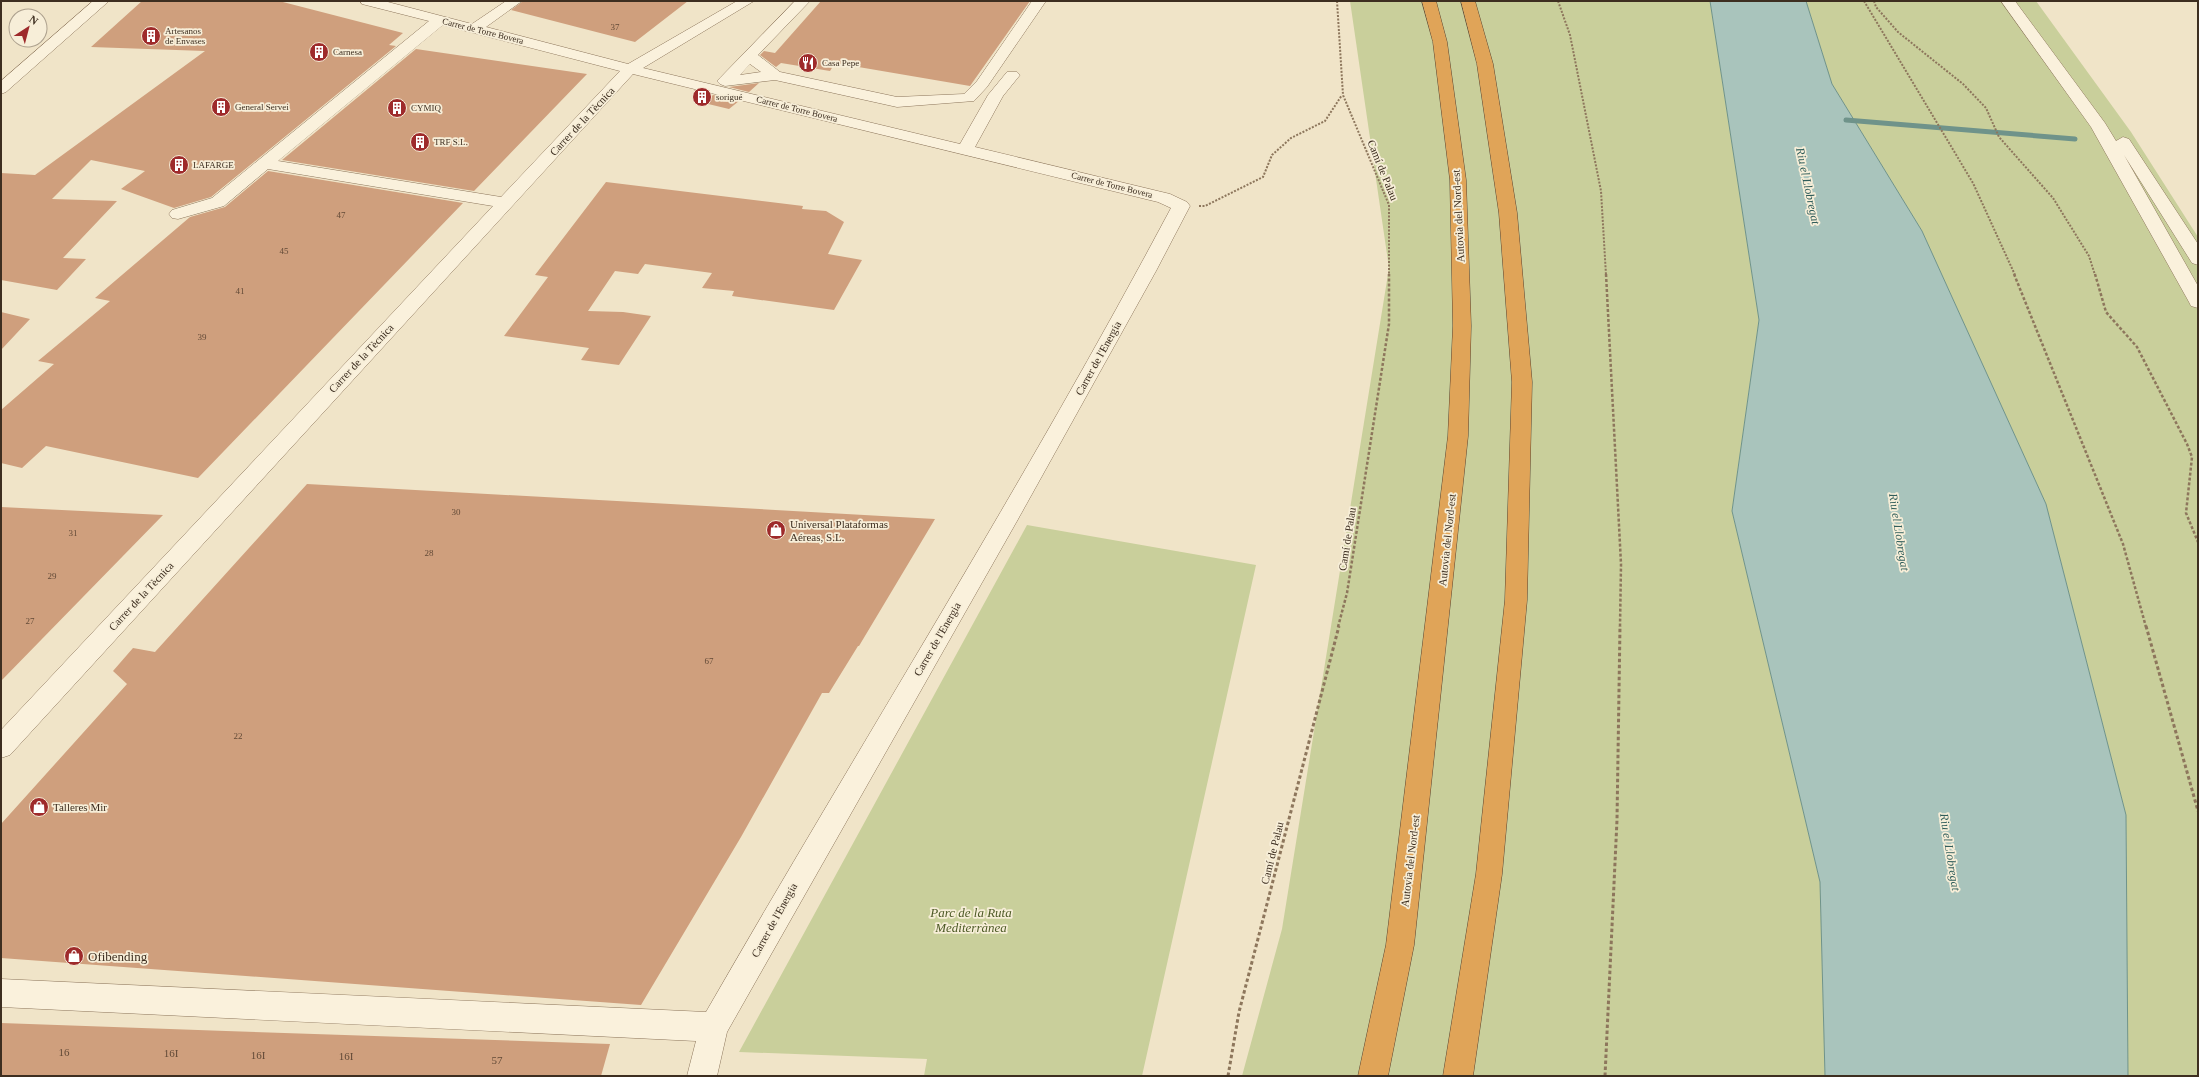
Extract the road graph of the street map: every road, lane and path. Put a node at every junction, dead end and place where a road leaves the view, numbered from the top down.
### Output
1 (102, 1) edge
2 (367, 1) edge
3 (515, 1) edge
4 (747, 1) edge
5 (802, 1) edge
6 (1039, 1) edge
7 (1337, 1) edge
8 (1429, 1) edge
9 (1468, 1) edge
10 (1558, 1) edge
11 (1864, 1) edge
12 (1874, 1) edge
13 (2008, 1) edge
14 (2025, 1) edge
15 (440, 20) junction
16 (474, 29) junction
17 (750, 56) junction
18 (630, 68) junction
19 (775, 75) junction
20 (1012, 75) dead end
21 (721, 85) junction
22 (1, 89) edge
23 (1343, 95) junction
24 (965, 150) junction
25 (267, 164) junction
26 (506, 203) junction
27 (1181, 206) junction
28 (178, 214) dead end
29 (2198, 259) edge
30 (2198, 302) edge
31 (2198, 542) edge
32 (1, 747) edge
33 (2198, 811) edge
34 (1, 993) edge
35 (714, 1027) junction
36 (702, 1076) edge
37 (1228, 1076) edge
38 (1374, 1076) edge
39 (1458, 1076) edge
40 (1605, 1076) edge

1 - 22 street
2 - 15 street, Carrer de Torre Bovera
3 - 16 street
4 - 18 street, Carrer de la Tècnica
5 - 17 street
6 - 19 street
7 - 23 path, Camí de Palau
8 - 38 highway, Autovia del Nord-est
9 - 39 highway
10 - 40 path
11 - 33 path
12 - 31 path
13 - 30 street
14 - 29 street
15 - 16 street, Carrer de Torre Bovera
15 - 25 street
16 - 18 street, Carrer de Torre Bovera
17 - 19 street
17 - 21 street
18 - 21 street, Carrer de Torre Bovera
18 - 26 street, Carrer de la Tècnica
19 - 21 street
20 - 24 street
21 - 24 street, Carrer de Torre Bovera
23 - 27 path
23 - 37 path, Camí de Palau
24 - 27 street, Carrer de Torre Bovera
25 - 26 street
25 - 28 street
26 - 32 street, Carrer de la Tècnica
27 - 35 street, Carrer de l'Energia
34 - 35 street
35 - 36 street, Carrer de l'Energia

